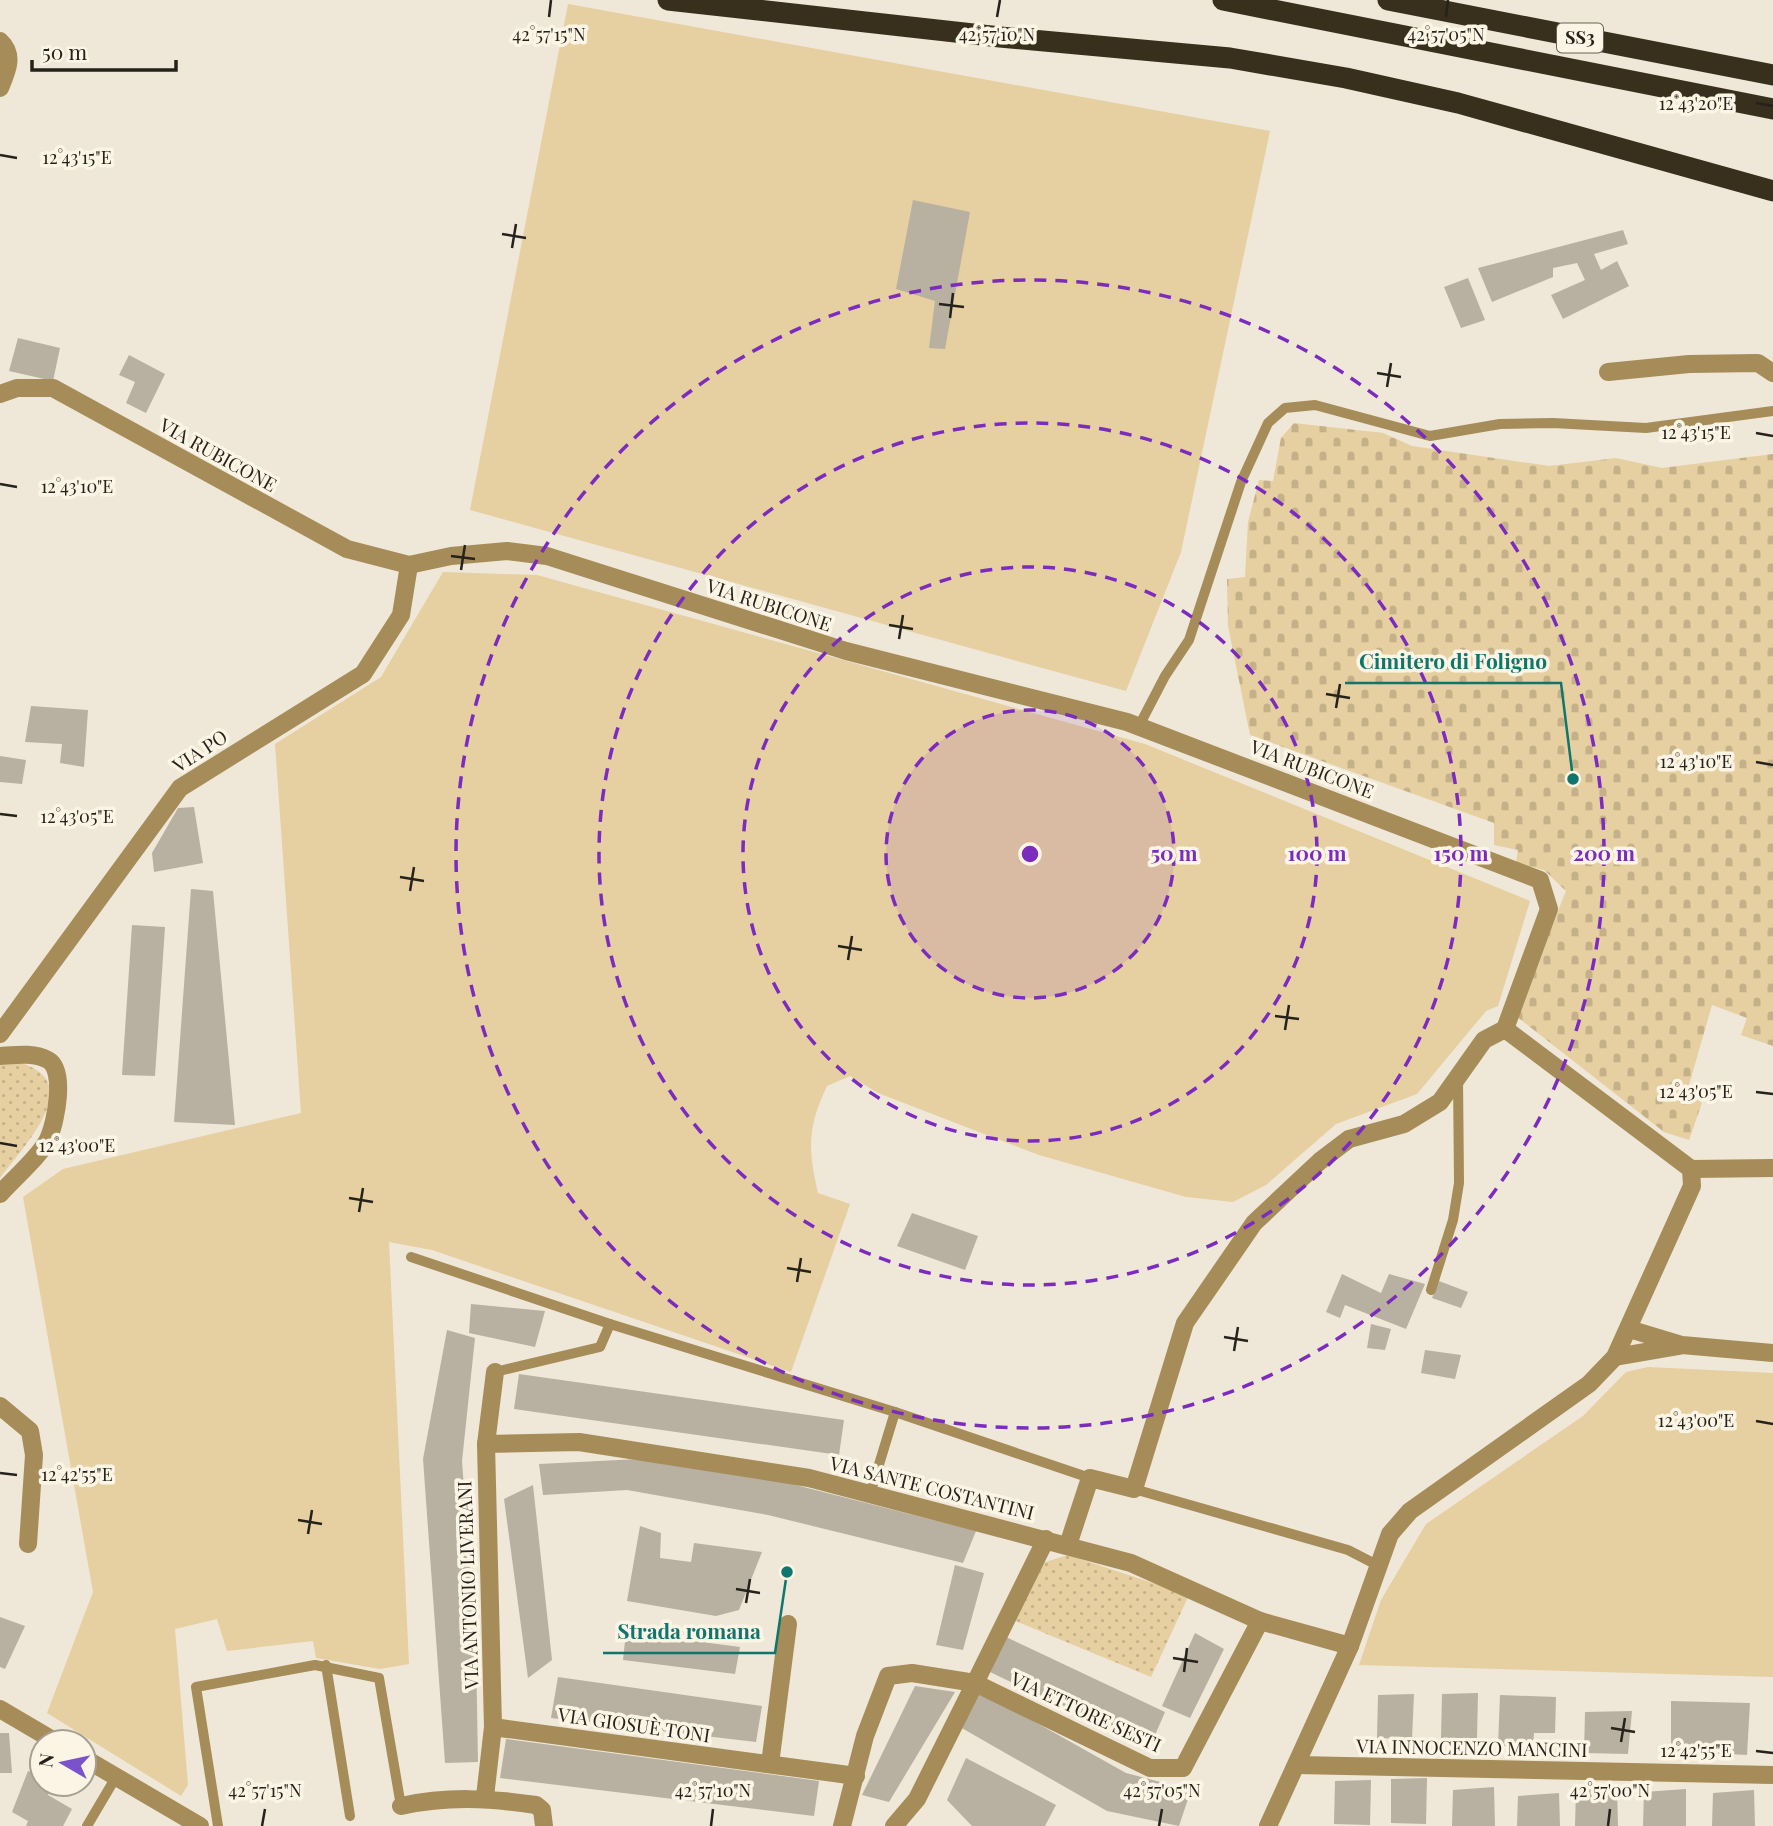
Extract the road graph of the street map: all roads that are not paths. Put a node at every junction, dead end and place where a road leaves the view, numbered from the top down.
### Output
1 (668, 0) edge
2 (818, 0) edge
3 (1223, 0) edge
4 (1388, 0) edge
5 (865, 22) junction
6 (0, 41) edge
7 (1773, 75) edge
8 (0, 88) edge
9 (1773, 109) edge
10 (1773, 191) edge
11 (1608, 372) dead end
12 (1773, 373) edge
13 (0, 394) edge
14 (1773, 411) edge
15 (409, 565) junction
16 (1139, 726) junction
17 (1505, 1029) junction
18 (0, 1034) edge
19 (0, 1056) edge
20 (1458, 1076) junction
21 (1773, 1168) edge
22 (1691, 1169) junction
23 (0, 1194) edge
24 (411, 1257) dead end
25 (1431, 1290) dead end
26 (610, 1324) junction
27 (1629, 1329) junction
28 (1682, 1345) junction
29 (1773, 1353) edge
30 (1615, 1357) junction
31 (495, 1372) joint
32 (0, 1406) edge
33 (895, 1412) junction
34 (486, 1444) junction
35 (1090, 1478) junction
36 (1134, 1489) junction
37 (870, 1494) junction
38 (1046, 1539) junction
39 (28, 1545) dead end
40 (1068, 1545) junction
41 (1379, 1566) junction
42 (1260, 1622) junction
43 (788, 1624) dead end
44 (1350, 1646) junction
45 (326, 1665) junction
46 (975, 1683) junction
47 (0, 1709) edge
48 (493, 1727) junction
49 (32, 1728) edge
50 (770, 1764) junction
51 (1297, 1765) junction
52 (98, 1766) edge
53 (1773, 1775) edge
54 (856, 1776) junction
55 (116, 1777) junction
56 (485, 1797) junction
57 (401, 1806) joint
58 (350, 1816) dead end
59 (88, 1826) edge
60 (200, 1826) edge
61 (218, 1826) edge
62 (544, 1826) edge
63 (842, 1826) edge
64 (894, 1826) edge
65 (1268, 1826) edge

1 - 5 highway
2 - 5 highway
3 - 9 highway, SS3
4 - 7 highway, SS3
5 - 10 highway
6 - 8 street
11 - 12 street
13 - 15 street, VIA RUBICONE
14 - 16 lane
15 - 16 street, VIA RUBICONE
15 - 18 street, VIA PO
16 - 17 street, VIA RUBICONE
17 - 20 street
17 - 22 street
19 - 23 street
20 - 25 lane
20 - 36 street
21 - 22 street
22 - 27 street
24 - 26 lane
26 - 31 lane
26 - 33 lane
27 - 28 street
27 - 30 street
28 - 29 street
28 - 30 street
30 - 41 street
31 - 34 street, VIA ANTONIO LIVERANI
32 - 39 street
33 - 35 lane
33 - 37 lane
34 - 37 street, VIA SANTE COSTANTINI
34 - 48 street, VIA ANTONIO LIVERANI
35 - 36 street
35 - 40 street
36 - 41 lane
37 - 38 street, VIA SANTE COSTANTINI
38 - 40 street, VIA SANTE COSTANTINI
38 - 46 street
40 - 42 street, VIA SANTE COSTANTINI
41 - 44 street
42 - 44 street, VIA SANTE COSTANTINI
42 - 46 street, VIA ETTORE SESTI
43 - 50 street
44 - 51 street
45 - 57 lane
45 - 58 lane
45 - 61 lane
46 - 54 street
46 - 64 street
47 - 49 street
48 - 50 street, VIA GIOSUÈ TONI
48 - 56 street, VIA ANTONIO LIVERANI
50 - 54 street, VIA GIOSUÈ TONI
51 - 53 street, VIA INNOCENZO MANCINI
51 - 65 street
52 - 55 street
54 - 63 street
55 - 59 lane
55 - 60 street
56 - 57 street
56 - 62 street

